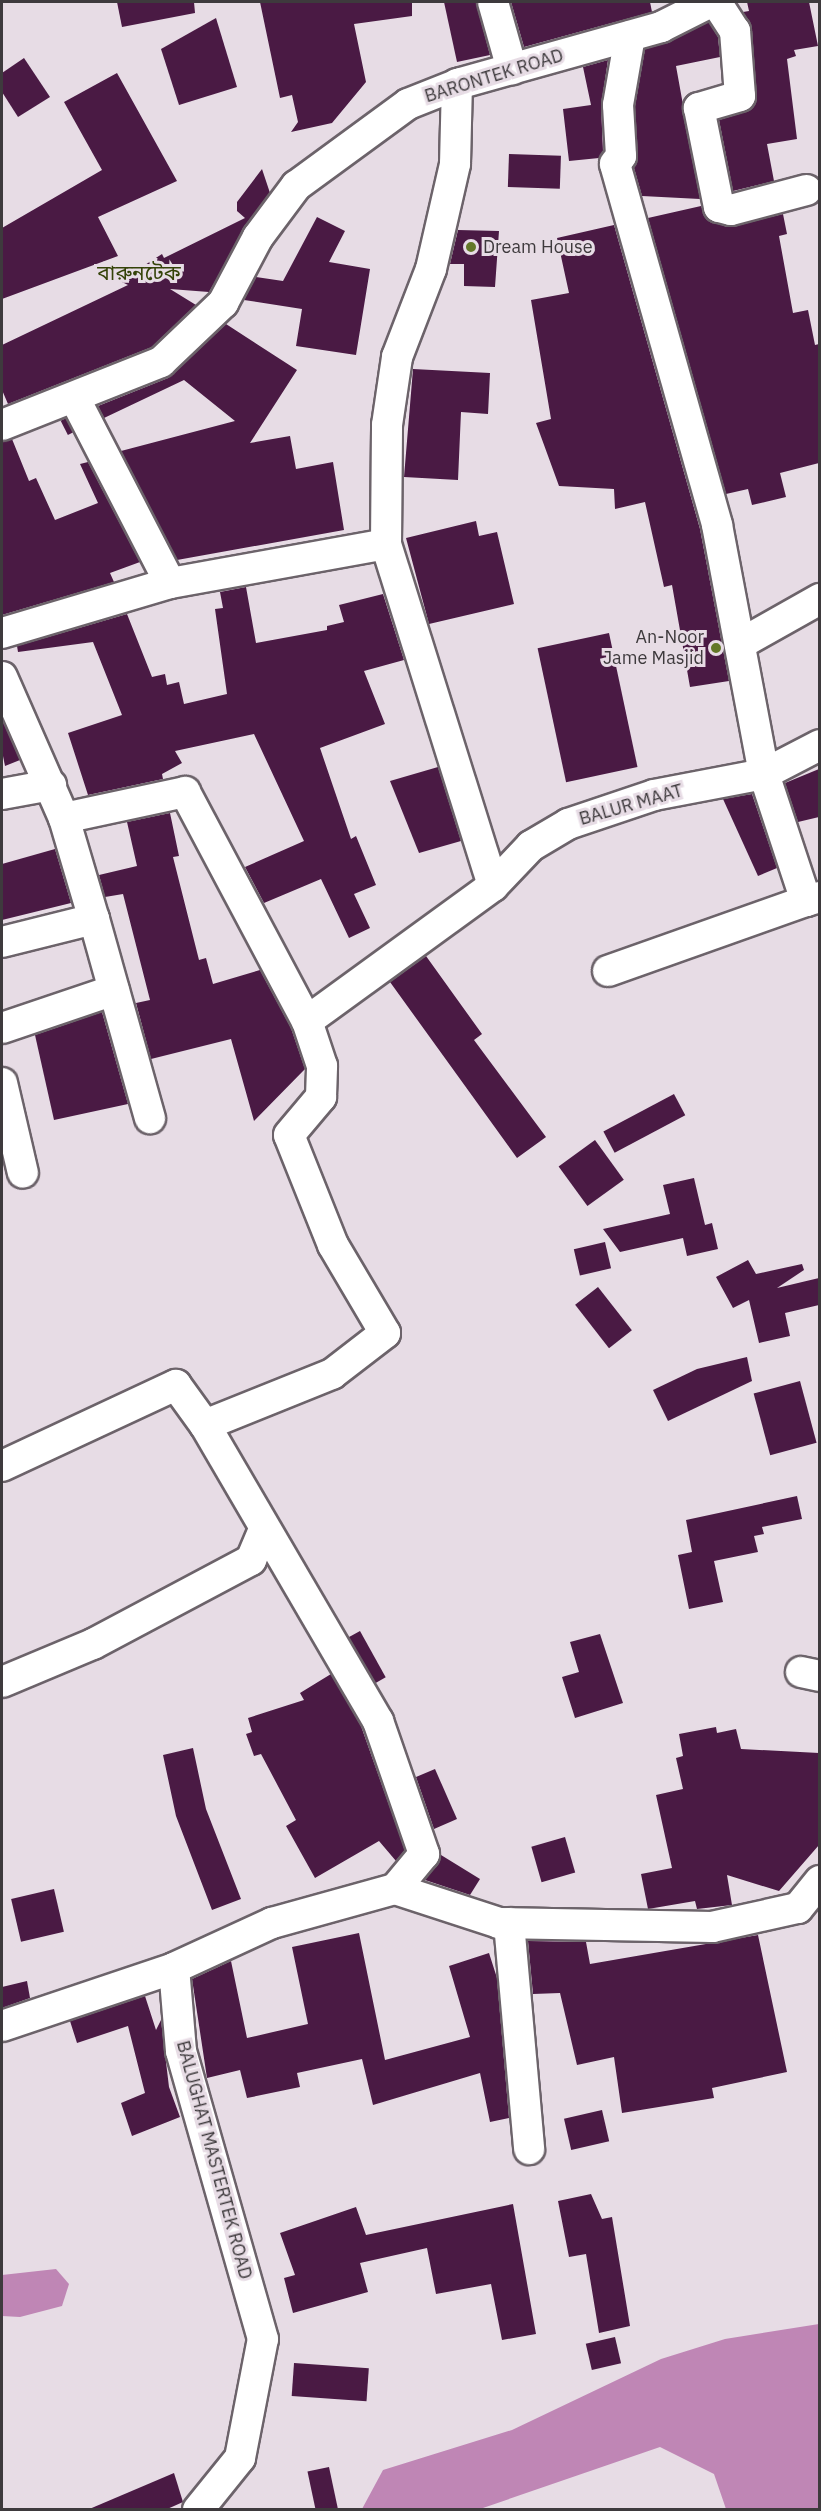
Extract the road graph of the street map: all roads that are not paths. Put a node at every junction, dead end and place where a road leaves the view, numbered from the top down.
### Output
1 (493, 2) edge
2 (711, 2) edge
3 (717, 2) edge
4 (630, 36) junction
5 (512, 69) junction
6 (457, 84) junction
7 (807, 190) dead end
8 (75, 399) junction
9 (2, 425) edge
10 (386, 544) junction
11 (170, 583) junction
12 (819, 599) edge
13 (2, 633) edge
14 (741, 644) junction
15 (2, 676) edge
16 (819, 745) edge
17 (764, 774) junction
18 (51, 785) junction
19 (2, 794) edge
20 (64, 818) junction
21 (493, 886) junction
22 (813, 899) edge
23 (94, 919) junction
24 (2, 942) edge
25 (608, 971) dead end
26 (114, 990) junction
27 (307, 1021) junction
28 (2, 1028) edge
29 (2, 1083) edge
30 (150, 1118) dead end
31 (23, 1173) dead end
32 (205, 1425) junction
33 (2, 1466) edge
34 (264, 1530) junction
35 (2, 1682) edge
36 (819, 1881) edge
37 (395, 1889) junction
38 (509, 1923) junction
39 (174, 1968) junction
40 (2, 2026) edge
41 (529, 2149) dead end
42 (198, 2510) edge

1 - 5 street
2 - 4 street, BARONTEK ROAD
3 - 7 street
4 - 5 street, BARONTEK ROAD
4 - 14 street
5 - 6 street, BARONTEK ROAD
6 - 8 street, BARONTEK ROAD
6 - 10 street
8 - 9 street, BARONTEK ROAD
8 - 11 street
10 - 11 street
10 - 21 street
11 - 13 street
12 - 14 street
14 - 17 street
15 - 18 street
16 - 17 street, BALUR MAAT
17 - 21 street, BALUR MAAT
17 - 22 street
18 - 19 street
18 - 20 street
20 - 23 street
20 - 27 street
21 - 27 street, BALUR MAAT
22 - 25 street
23 - 24 street
23 - 26 street
26 - 28 street
26 - 30 street
27 - 32 street
29 - 31 street
32 - 33 street
32 - 34 street
34 - 35 street
34 - 37 street
36 - 38 street
37 - 38 street
37 - 39 street
38 - 41 street
39 - 40 street
39 - 42 street, BALUGHAT MASTERTEK ROAD

